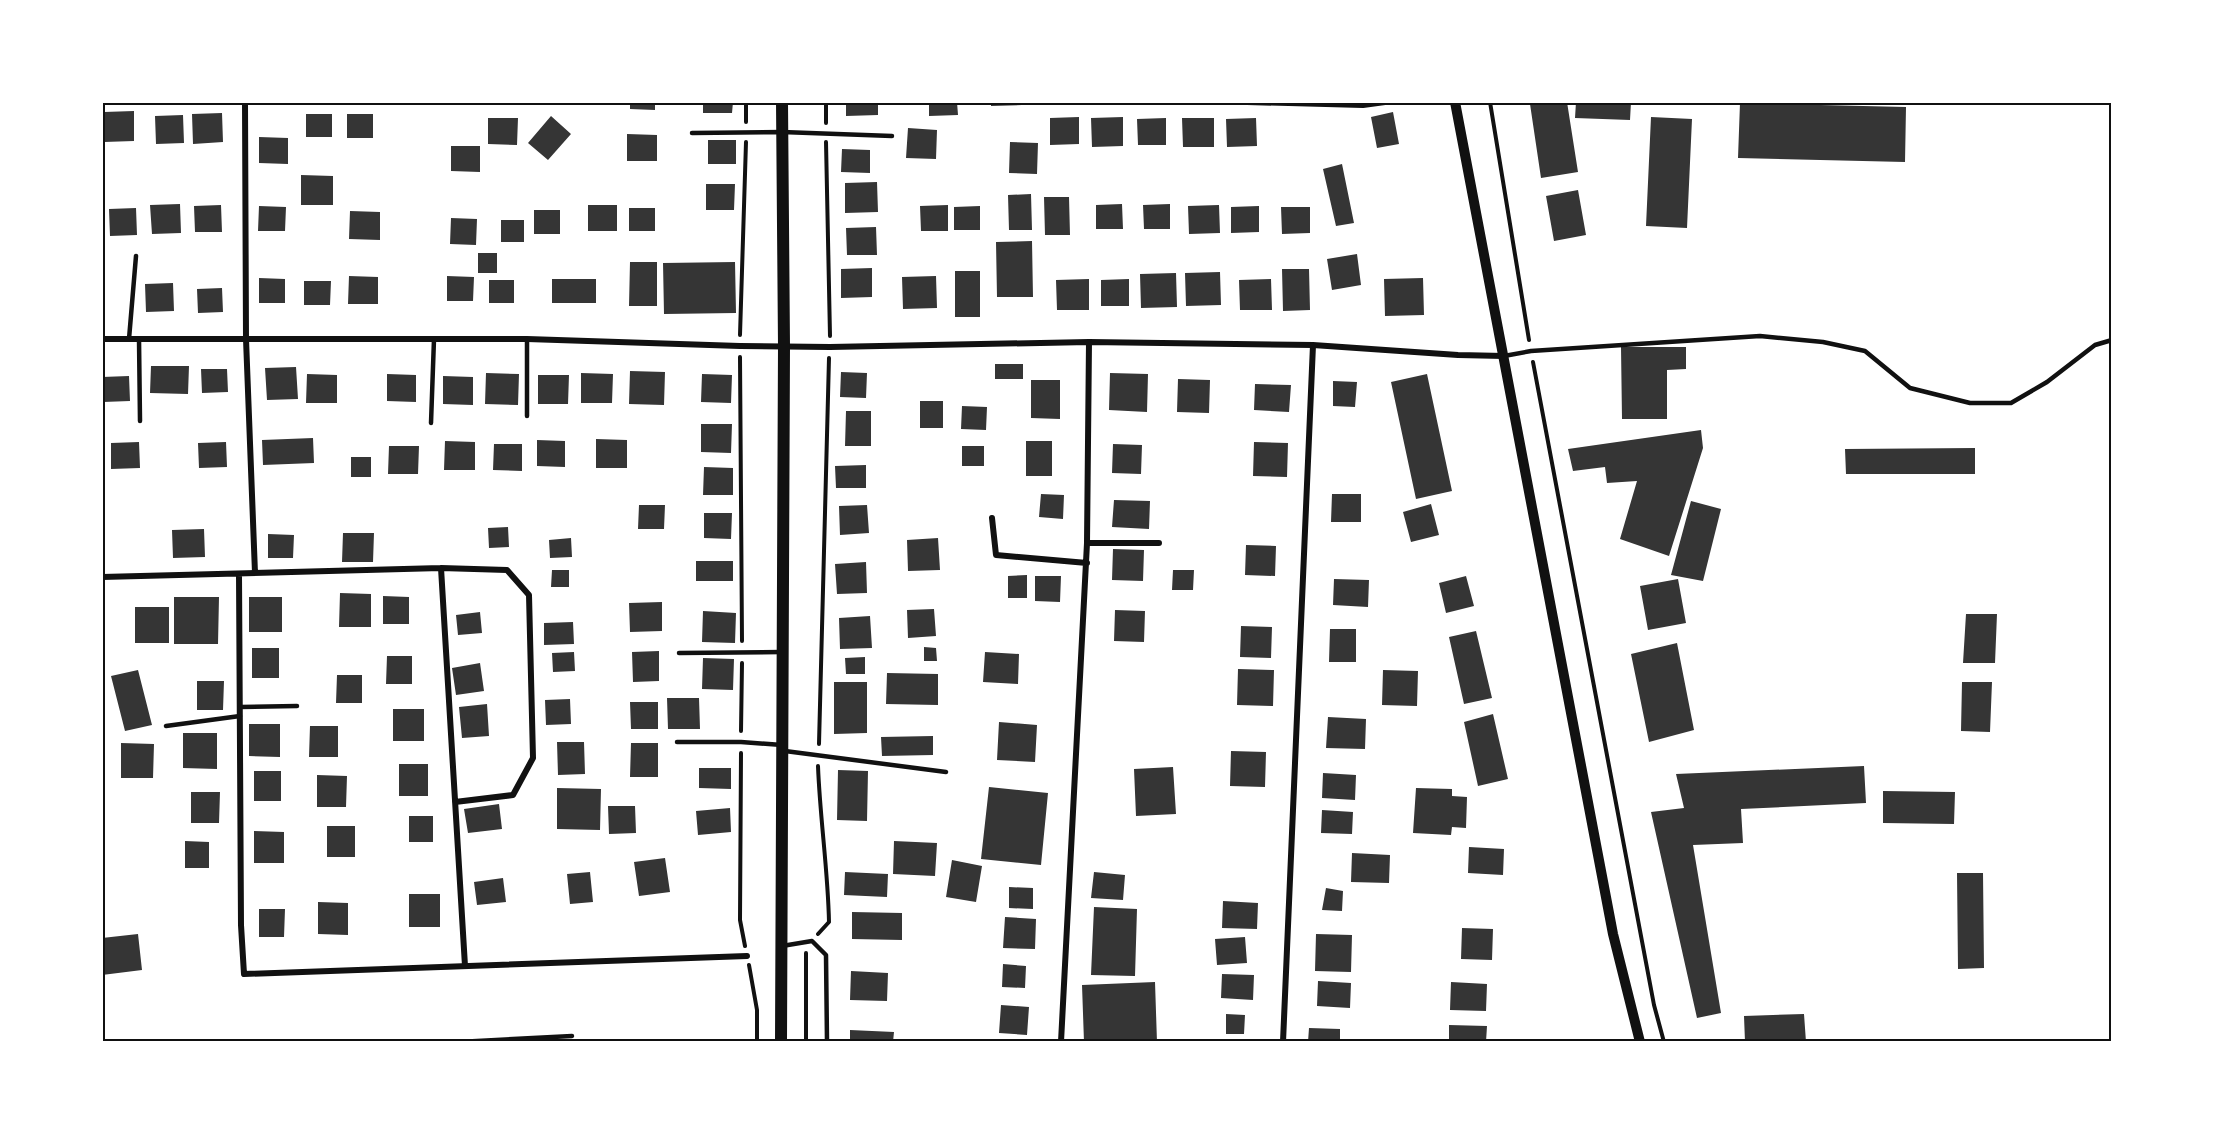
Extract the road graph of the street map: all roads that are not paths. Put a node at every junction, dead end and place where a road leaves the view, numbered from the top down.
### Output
1 (245, 102) edge
2 (782, 102) edge
3 (1247, 102) edge
4 (1385, 102) edge
5 (1455, 102) edge
6 (782, 132) junction
7 (692, 133) dead end
8 (892, 136) dead end
9 (136, 256) dead end
10 (102, 339) edge
11 (129, 339) junction
12 (139, 339) junction
13 (246, 339) junction
14 (434, 339) junction
15 (527, 339) junction
16 (2112, 340) edge
17 (1089, 342) junction
18 (1314, 345) junction
19 (784, 346) junction
20 (1504, 356) junction
21 (527, 416) dead end
22 (140, 422) dead end
23 (431, 423) dead end
24 (992, 518) dead end
25 (1087, 543) junction
26 (1159, 543) dead end
27 (1087, 563) junction
28 (441, 568) junction
29 (255, 573) junction
30 (239, 574) junction
31 (102, 577) edge
32 (783, 652) junction
33 (679, 653) dead end
34 (297, 706) dead end
35 (240, 707) junction
36 (240, 716) junction
37 (166, 726) dead end
38 (677, 742) dead end
39 (782, 748) junction
40 (946, 772) dead end
41 (455, 802) junction
42 (782, 946) junction
43 (747, 956) road end
44 (465, 966) junction
45 (572, 1036) dead end
46 (458, 1042) edge
47 (781, 1042) edge
48 (827, 1042) edge
49 (1061, 1042) edge
50 (1284, 1042) edge
51 (1640, 1042) edge

1 - 13 street
2 - 6 main road
3 - 4 street
5 - 20 street
6 - 7 lane
6 - 8 lane
6 - 19 main road
9 - 11 lane
10 - 11 street
11 - 12 street
12 - 13 street
12 - 22 lane
13 - 14 street
13 - 29 street
14 - 15 street
14 - 23 lane
15 - 19 street
15 - 21 lane
16 - 20 lane
17 - 18 street
17 - 19 street
17 - 25 street
18 - 20 street
18 - 50 street
19 - 32 main road
20 - 51 street
24 - 27 street
25 - 26 street
25 - 27 street
27 - 49 street
28 - 29 street
28 - 41 street
28 - 41 street
29 - 30 street
30 - 31 street
30 - 35 street
32 - 33 lane
32 - 39 main road
34 - 35 lane
35 - 36 street
36 - 37 lane
36 - 44 street
38 - 39 lane
39 - 40 lane
39 - 42 main road
41 - 44 street
42 - 47 main road
42 - 48 lane
43 - 44 street
45 - 46 lane

